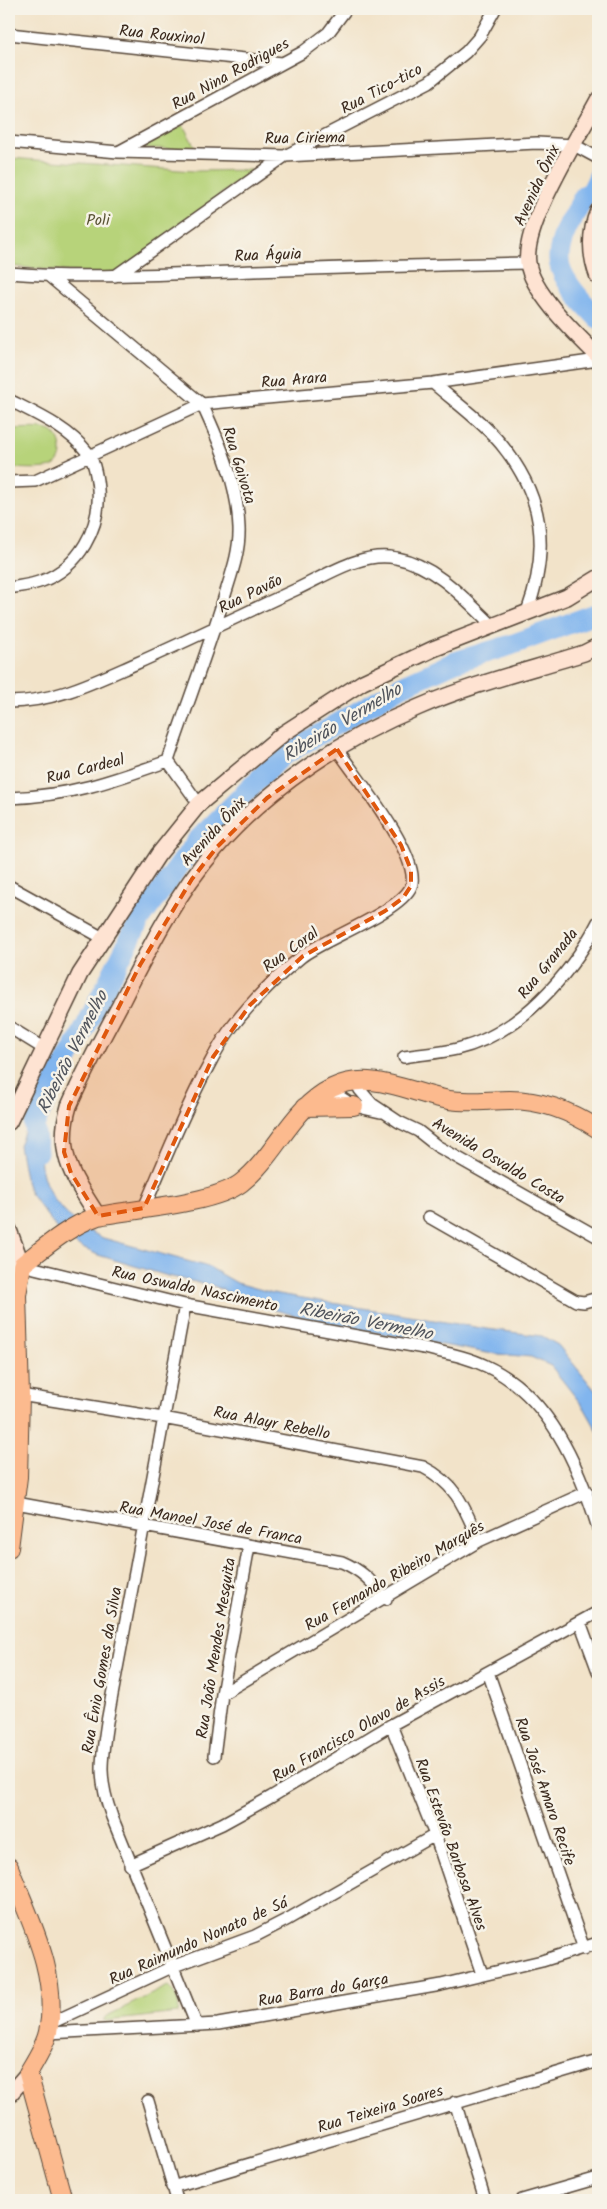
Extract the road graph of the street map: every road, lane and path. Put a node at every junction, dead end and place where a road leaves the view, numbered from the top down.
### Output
1 (346, 9) edge
2 (495, 9) edge
3 (9, 34) edge
4 (282, 63) junction
5 (598, 100) edge
6 (9, 142) edge
7 (577, 147) junction
8 (118, 152) junction
9 (285, 156) junction
10 (598, 158) edge
11 (598, 211) edge
12 (528, 263) junction
13 (9, 273) edge
14 (115, 276) junction
15 (50, 277) junction
16 (598, 277) edge
17 (598, 356) edge
18 (598, 360) edge
19 (433, 383) junction
20 (9, 400) edge
21 (202, 404) junction
22 (90, 454) junction
23 (9, 482) edge
24 (598, 578) edge
25 (9, 588) edge
26 (527, 612) junction
27 (492, 625) junction
28 (214, 629) junction
29 (598, 646) edge
30 (9, 702) edge
31 (337, 750) junction
32 (168, 761) junction
33 (9, 798) edge
34 (199, 804) junction
35 (9, 886) edge
36 (598, 922) edge
37 (102, 938) junction
38 (9, 1028) edge
39 (43, 1048) junction
40 (404, 1056) dead end
41 (355, 1080) junction
42 (331, 1088) junction
43 (354, 1106) junction
44 (305, 1107) junction
45 (382, 1112) junction
46 (9, 1122) edge
47 (598, 1129) edge
48 (144, 1208) junction
49 (429, 1216) dead end
50 (90, 1219) junction
51 (9, 1230) edge
52 (598, 1237) edge
53 (15, 1265) edge
54 (598, 1298) edge
55 (185, 1305) junction
56 (13, 1318) edge
57 (16, 1410) edge
58 (163, 1418) junction
59 (587, 1492) junction
60 (16, 1503) junction
61 (144, 1526) junction
62 (11, 1528) edge
63 (598, 1528) edge
64 (479, 1542) junction
65 (249, 1546) junction
66 (9, 1548) edge
67 (386, 1598) junction
68 (598, 1612) edge
69 (580, 1622) junction
70 (598, 1671) edge
71 (488, 1672) junction
72 (222, 1694) junction
73 (391, 1725) junction
74 (214, 1756) dead end
75 (435, 1835) junction
76 (130, 1865) junction
77 (9, 1867) edge
78 (598, 1943) edge
79 (584, 1949) junction
80 (174, 1966) junction
81 (482, 1974) junction
82 (198, 2026) junction
83 (48, 2029) junction
84 (598, 2061) edge
85 (28, 2073) junction
86 (9, 2094) edge
87 (148, 2101) dead end
88 (455, 2102) junction
89 (598, 2178) edge
90 (172, 2187) junction
91 (63, 2200) edge
92 (177, 2200) edge
93 (486, 2200) edge
94 (522, 2200) edge

1 - 4 street, Rua Nina Rodrigues
2 - 9 street, Rua Tico-tico
3 - 4 street, Rua Rouxinol
4 - 8 street, Rua Nina Rodrigues
5 - 7 main road, Avenida Ônix
6 - 8 street, Rua Ciriema
7 - 9 street, Rua Ciriema
7 - 10 street, Rua Ciriema
7 - 12 main road, Avenida Ônix
8 - 9 street, Rua Ciriema
9 - 14 street, Rua Tico-tico
11 - 16 main road
12 - 14 street, Rua Águia
12 - 17 main road, Avenida Ônix
13 - 15 street, Rua Águia
14 - 15 street, Rua Águia
15 - 21 street, Rua Gaivota
18 - 19 street, Rua Arara
19 - 21 street, Rua Arara
19 - 26 street
20 - 22 street
21 - 22 street, Rua Arara
21 - 28 street, Rua Gaivota
22 - 23 street, Rua Arara
22 - 25 street
24 - 26 main road, Avenida Ônix
26 - 27 main road, Avenida Ônix
27 - 28 street, Rua Pavão
27 - 34 main road, Avenida Ônix
28 - 30 street, Rua Pavão
28 - 32 street, Rua Gaivota
29 - 31 main road, Avenida Ônix
31 - 48 street, Rua Coral
31 - 50 main road, Avenida Ônix
32 - 33 street, Rua Cardeal
32 - 34 street
34 - 37 main road, Avenida Ônix
35 - 37 street
36 - 40 street, Rua Granada
37 - 39 main road, Avenida Ônix
38 - 39 street
39 - 46 main road, Avenida Ônix
41 - 42 main road
41 - 45 street, Avenida Osvaldo Costa
41 - 47 main road
42 - 43 street, Avenida Osvaldo Costa
42 - 44 main road
43 - 44 main road
43 - 45 street, Avenida Osvaldo Costa
44 - 48 main road
45 - 52 street, Avenida Osvaldo Costa
48 - 50 main road
49 - 54 street
50 - 53 main road
51 - 53 main road
53 - 55 street, Rua Oswaldo Nascimento
53 - 56 main road
55 - 58 street, Rua Ênio Gomes da Silva
55 - 59 street, Rua Oswaldo Nascimento
56 - 57 main road
57 - 58 street, Rua Alayr Rebello
57 - 60 main road
58 - 61 street, Rua Ênio Gomes da Silva
58 - 64 street, Rua Alayr Rebello
59 - 63 street, Rua Oswaldo Nascimento
59 - 64 street, Rua Fernando Ribeiro Marquês
60 - 61 street, Rua Manoel José de Franca
60 - 62 main road
61 - 65 street, Rua Manoel José de Franca
61 - 76 street, Rua Ênio Gomes da Silva
62 - 66 main road
64 - 67 street, Rua Fernando Ribeiro Marquês
65 - 67 street, Rua Manoel José de Franca
65 - 72 street, Rua João Mendes Mesquita
67 - 72 street, Rua Fernando Ribeiro Marquês
68 - 69 street, Rua Francisco Olavo de Assis
69 - 70 street
69 - 71 street, Rua Francisco Olavo de Assis
71 - 73 street, Rua Francisco Olavo de Assis
71 - 79 street, Rua José Amaro Recife
72 - 74 street, Rua João Mendes Mesquita
73 - 75 street, Rua Estevão Barbosa Alves
73 - 76 street, Rua Francisco Olavo de Assis
75 - 80 street, Rua Raimundo Nonato de Sá
75 - 81 street, Rua Estevão Barbosa Alves
76 - 80 street, Rua Ênio Gomes da Silva
77 - 83 main road
78 - 79 street, Rua Barra do Garça
79 - 81 street, Rua Barra do Garça
80 - 82 street, Rua Ênio Gomes da Silva
80 - 83 street, Rua Raimundo Nonato de Sá
81 - 82 street, Rua Barra do Garça
82 - 83 street, Rua Barra do Garça
83 - 85 main road
84 - 88 street, Rua Teixeira Soares
85 - 86 main road
85 - 91 main road
87 - 90 street
88 - 90 street, Rua Teixeira Soares
88 - 93 street
89 - 94 street
90 - 92 street

